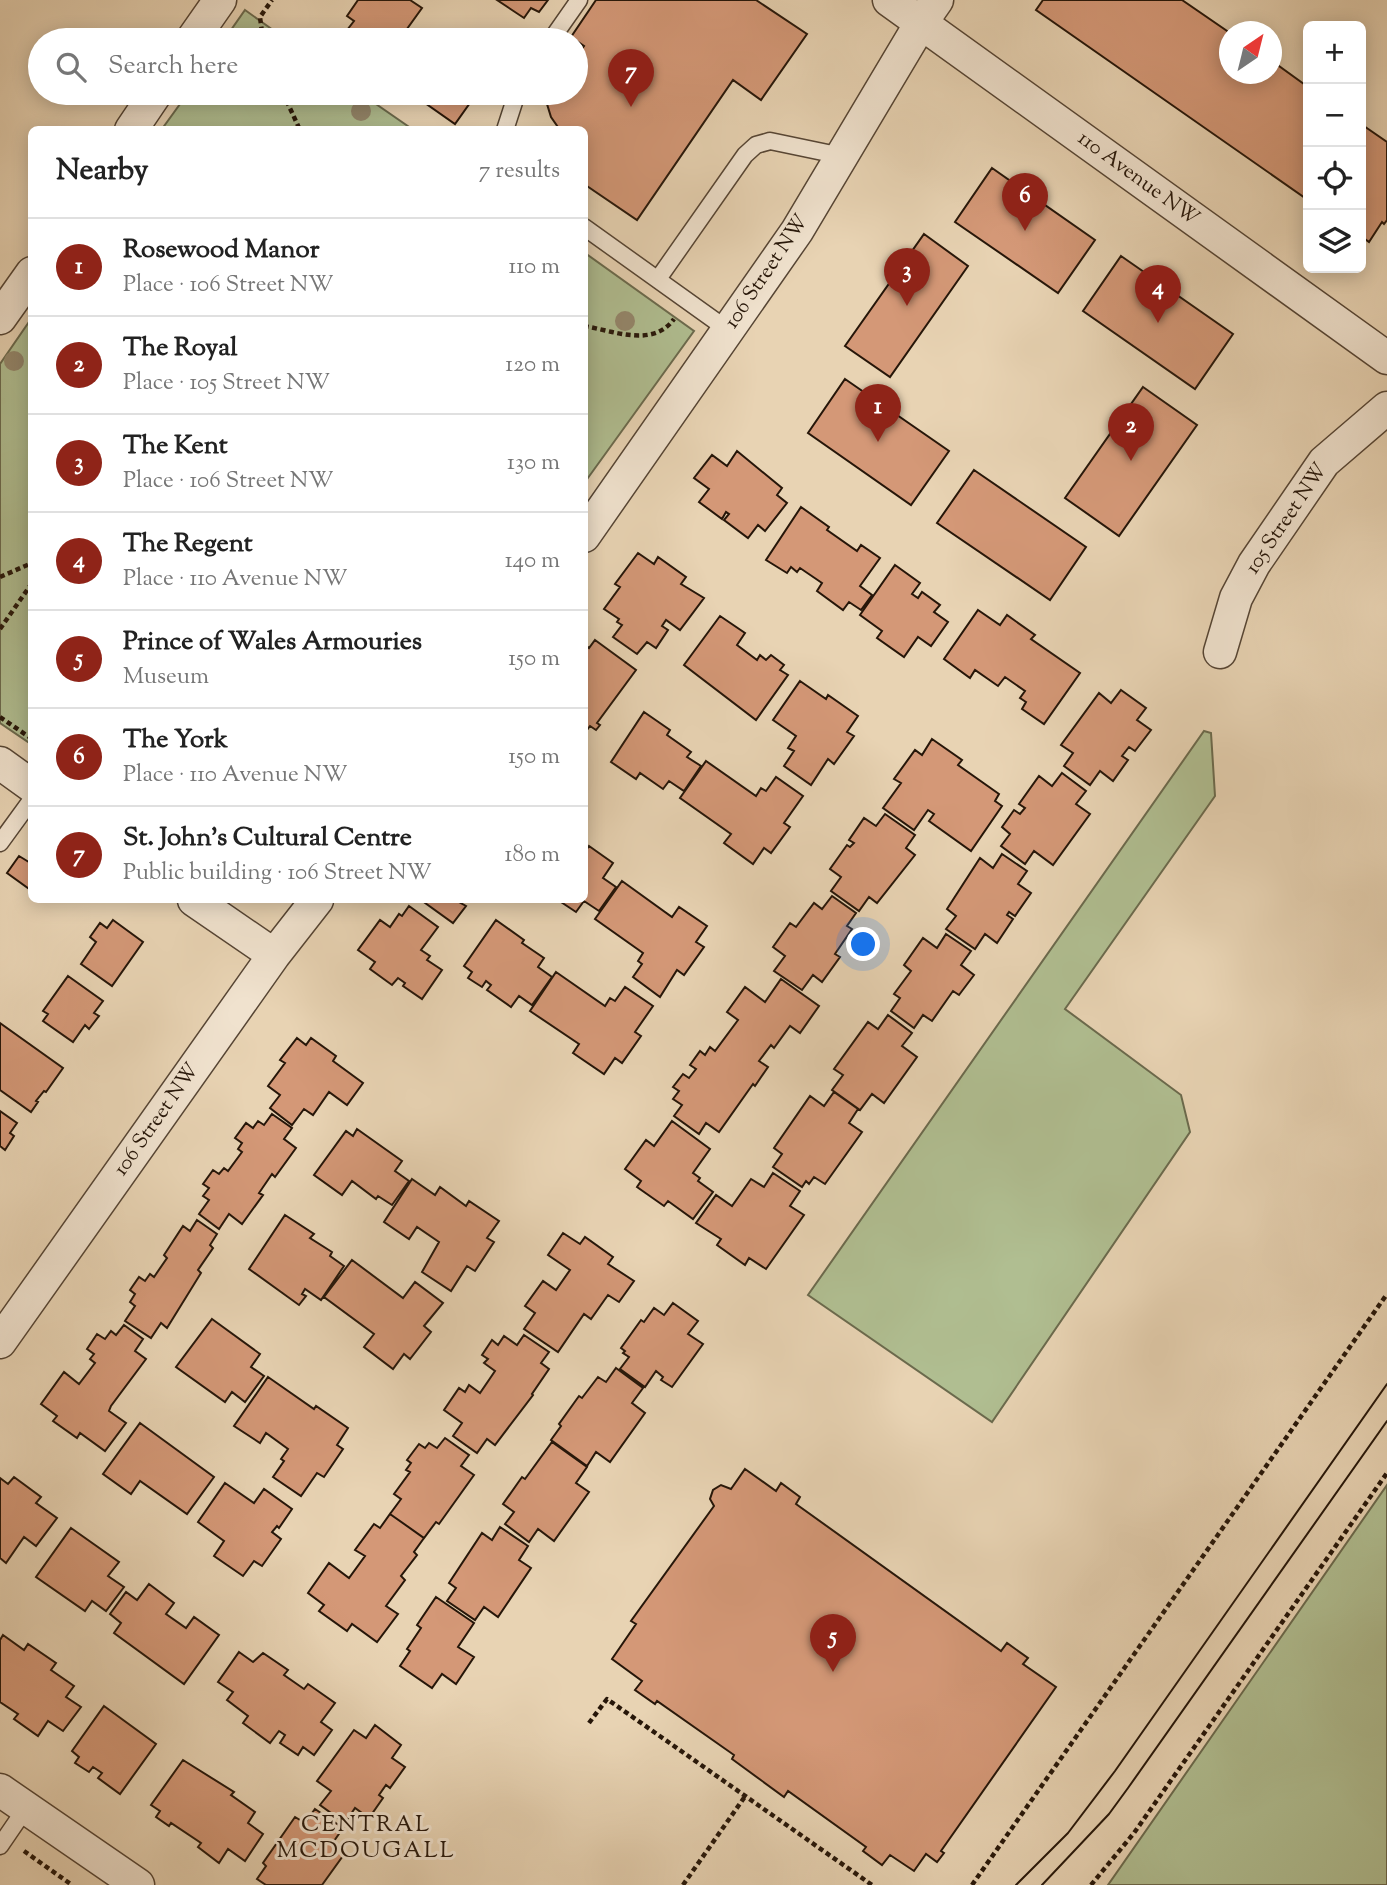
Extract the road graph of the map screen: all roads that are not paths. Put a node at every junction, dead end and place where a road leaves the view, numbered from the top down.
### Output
1 (220, 0) edge
2 (579, 0) edge
3 (889, 0) edge
4 (929, 11) edge
5 (200, 28) edge
6 (559, 28) edge
7 (148, 105) edge
8 (513, 105) edge
9 (134, 126) edge
10 (506, 126) edge
11 (842, 156) junction
12 (588, 230) edge
13 (28, 279) edge
14 (658, 279) junction
15 (0, 318) edge
16 (728, 330) junction
17 (1387, 358) edge
18 (1387, 408) edge
19 (588, 530) edge
20 (1220, 652) dead end
21 (0, 763) edge
22 (28, 783) edge
23 (28, 804) edge
24 (0, 843) edge
25 (198, 903) edge
26 (315, 903) edge
27 (274, 955) junction
28 (0, 1342) edge
29 (0, 1790) edge
30 (26, 1808) junction
31 (3, 1842) edge
32 (138, 1885) edge

1 - 5 street
2 - 6 lane
3 - 4 street, 110 Avenue NW
4 - 11 street, 106 Street NW
4 - 17 street, 110 Avenue NW
7 - 9 street
8 - 10 lane
11 - 14 lane
11 - 16 street, 106 Street NW
12 - 14 lane
13 - 15 street
14 - 16 lane
16 - 19 street, 106 Street NW
18 - 20 street, 105 Street NW
21 - 22 street
23 - 24 lane
25 - 27 street
26 - 27 street, 106 Street NW
27 - 28 street, 106 Street NW
29 - 30 street
30 - 31 lane
30 - 32 street

